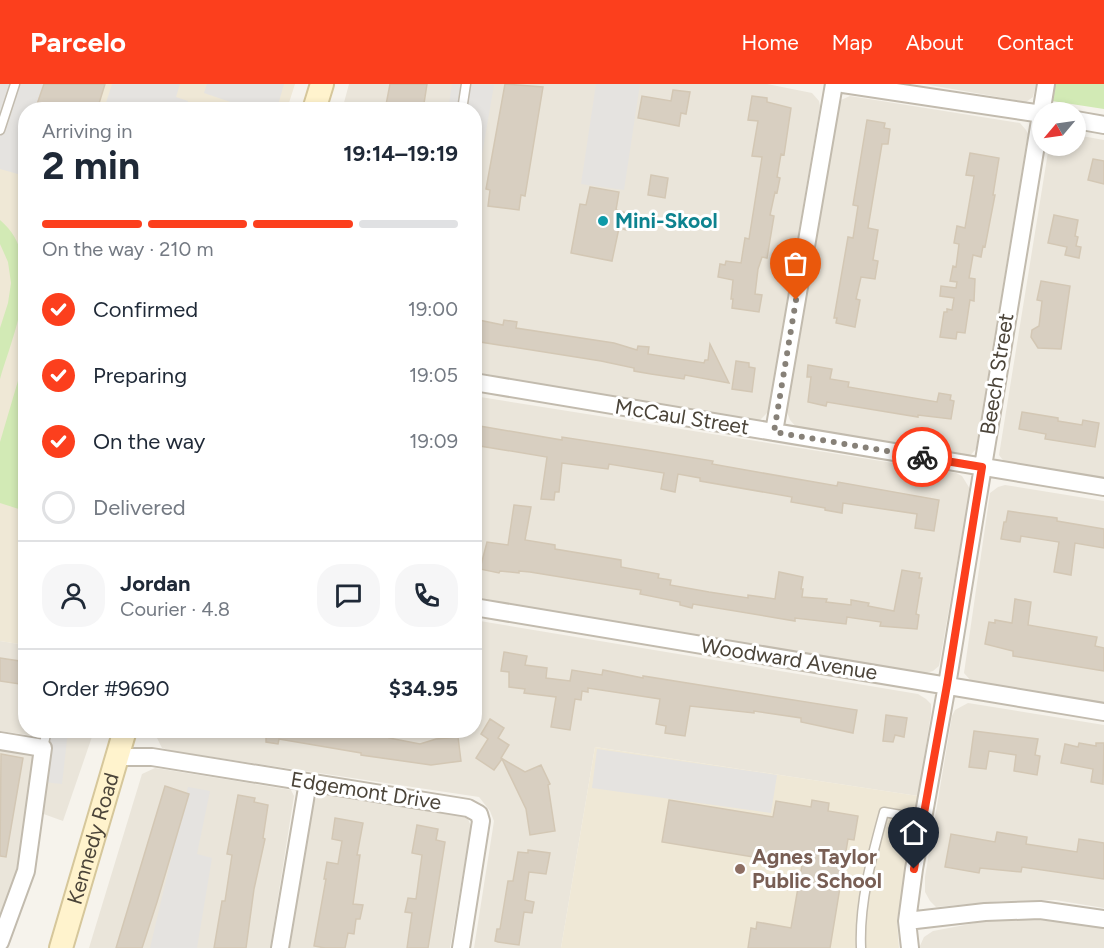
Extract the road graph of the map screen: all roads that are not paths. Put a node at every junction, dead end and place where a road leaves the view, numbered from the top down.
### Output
1 (15, 84) edge
2 (322, 84) edge
3 (466, 84) edge
4 (834, 84) edge
5 (843, 84) edge
6 (1046, 84) edge
7 (316, 102) edge
8 (463, 102) edge
9 (1043, 102) edge
10 (1032, 113) edge
11 (1086, 122) edge
12 (1104, 125) edge
13 (0, 130) edge
14 (1034, 156) edge
15 (482, 383) edge
16 (774, 432) junction
17 (982, 467) junction
18 (1104, 487) edge
19 (482, 608) edge
20 (947, 685) junction
21 (1104, 711) edge
22 (45, 738) edge
23 (123, 738) edge
24 (0, 741) edge
25 (43, 748) junction
26 (117, 757) junction
27 (308, 782) junction
28 (924, 819) junction
29 (1104, 920) edge
30 (907, 921) junction
31 (0, 942) edge
32 (62, 948) edge
33 (280, 948) edge
34 (461, 948) edge
35 (861, 948) edge
36 (910, 948) edge

1 - 13 lane
2 - 7 main road
3 - 8 lane
4 - 16 street
5 - 10 street
6 - 9 street, Beech Street
11 - 12 street
14 - 17 street, Beech Street
15 - 16 street, McCaul Street
16 - 17 street, McCaul Street
17 - 18 street, McCaul Street
17 - 20 street, Beech Street
19 - 20 street, Woodward Avenue
20 - 21 street, Woodward Avenue
20 - 28 street, Beech Street
22 - 25 lane
23 - 26 main road, Kennedy Road
24 - 25 street
25 - 31 street
26 - 27 street, Edgemont Drive
26 - 32 main road, Kennedy Road
27 - 33 street
27 - 34 street, Edgemont Drive
28 - 30 street, Beech Street
28 - 35 lane
29 - 30 street
30 - 36 street, Beech Street

